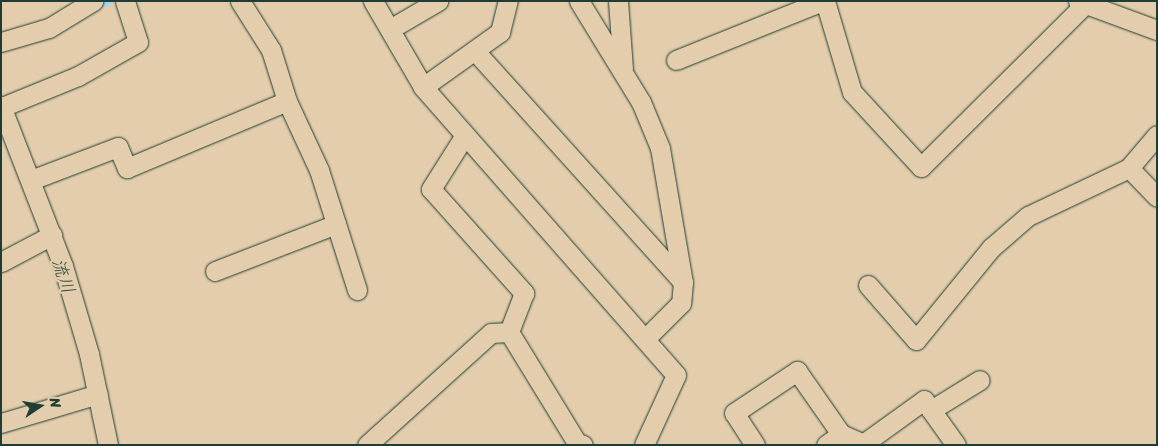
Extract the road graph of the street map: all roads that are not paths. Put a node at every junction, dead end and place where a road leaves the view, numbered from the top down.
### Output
1 (93, 1) edge
2 (125, 1) edge
3 (240, 1) edge
4 (373, 1) edge
5 (438, 1) edge
6 (508, 1) edge
7 (579, 1) edge
8 (618, 1) edge
9 (824, 1) edge
10 (1080, 4) edge
11 (390, 29) junction
12 (1157, 30) edge
13 (1, 42) edge
14 (475, 51) junction
15 (676, 60) dead end
16 (623, 73) junction
17 (423, 87) junction
18 (287, 100) junction
19 (2, 106) edge
20 (1157, 134) edge
21 (465, 136) junction
22 (7, 141) edge
23 (1129, 168) junction
24 (31, 180) junction
25 (1157, 197) edge
26 (336, 224) junction
27 (52, 235) junction
28 (1, 262) edge
29 (215, 271) dead end
30 (683, 282) junction
31 (868, 285) dead end
32 (357, 290) dead end
33 (509, 332) junction
34 (645, 340) junction
35 (980, 380) dead end
36 (98, 394) junction
37 (931, 410) junction
38 (1, 424) edge
39 (834, 439) edge
40 (108, 445) edge
41 (367, 445) edge
42 (583, 445) edge
43 (644, 445) edge
44 (756, 445) edge
45 (956, 445) edge

1 - 13 street
2 - 19 street
3 - 18 street
4 - 11 street
5 - 11 street
6 - 14 street
7 - 16 street
8 - 16 street
9 - 10 street
9 - 15 street
10 - 12 street
11 - 17 street
14 - 17 street
14 - 30 street
16 - 30 street
17 - 21 street
18 - 24 street
18 - 26 street
19 - 22 street
20 - 23 street
21 - 33 street
21 - 34 street
22 - 24 street
23 - 25 street
23 - 31 street
24 - 27 street
26 - 29 street
26 - 32 street
27 - 28 street
27 - 36 street
30 - 34 street
33 - 41 street
33 - 42 street
34 - 43 street
35 - 37 street
36 - 38 street
36 - 40 street
37 - 39 street
37 - 45 street
39 - 44 street

